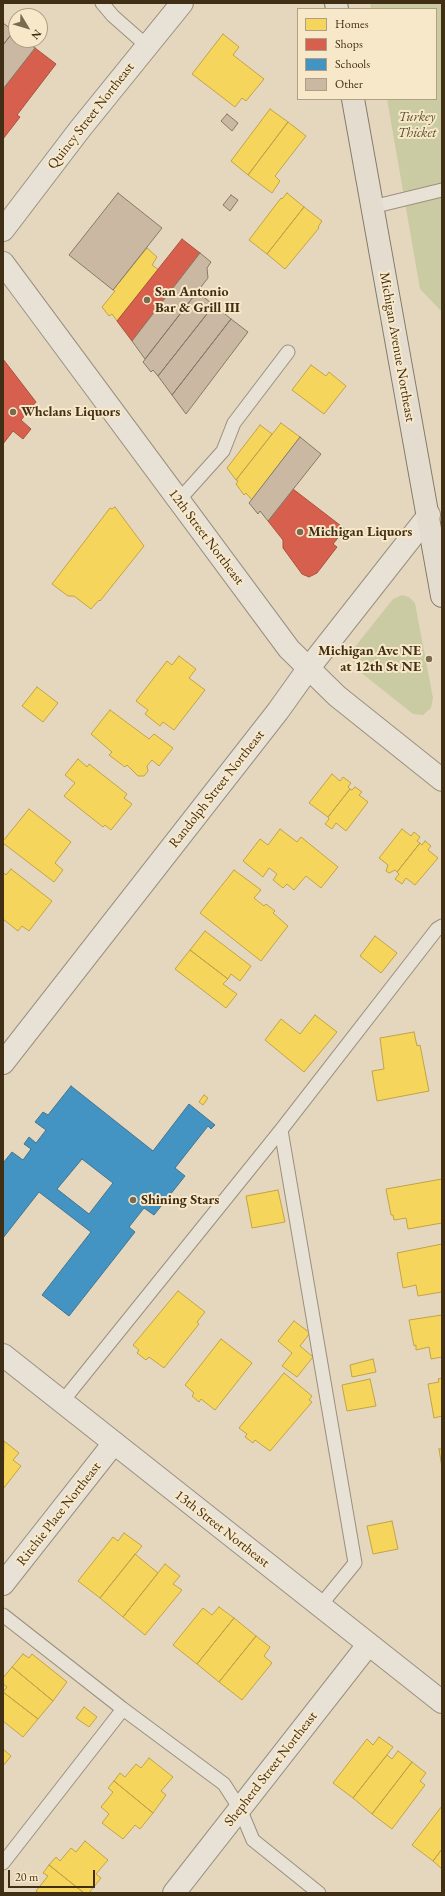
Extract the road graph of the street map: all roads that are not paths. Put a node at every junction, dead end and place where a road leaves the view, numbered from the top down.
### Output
1 (102, 3) edge
2 (182, 3) edge
3 (147, 46) junction
4 (353, 100) edge
5 (442, 190) edge
6 (372, 207) junction
7 (3, 230) edge
8 (3, 263) edge
9 (288, 352) dead end
10 (178, 500) junction
11 (429, 515) junction
12 (442, 596) edge
13 (308, 668) junction
14 (442, 780) edge
15 (442, 926) edge
16 (3, 1062) edge
17 (282, 1130) junction
18 (3, 1355) edge
19 (62, 1402) junction
20 (114, 1443) junction
21 (3, 1584) edge
22 (320, 1606) junction
23 (3, 1615) edge
24 (368, 1645) junction
25 (442, 1702) edge
26 (123, 1709) junction
27 (240, 1809) junction
28 (3, 1862) edge
29 (174, 1893) edge
30 (319, 1893) edge

1 - 3 lane
2 - 3 street, Quincy Street Northeast
3 - 7 street, Quincy Street Northeast
4 - 6 main road, Michigan Avenue Northeast
5 - 6 lane
6 - 11 main road, Michigan Avenue Northeast
8 - 10 street, 12th Street Northeast
9 - 10 lane
10 - 13 street, 12th Street Northeast
11 - 12 main road, Michigan Avenue Northeast
11 - 13 street, Randolph Street Northeast
13 - 14 street, 12th Street Northeast
13 - 16 street, Randolph Street Northeast
15 - 17 lane
17 - 19 lane
17 - 22 lane
18 - 19 street, 13th Street Northeast
19 - 20 street, 13th Street Northeast
20 - 21 street, Ritchie Place Northeast
20 - 22 street, 13th Street Northeast
22 - 24 street, 13th Street Northeast
23 - 26 lane
24 - 25 street, 13th Street Northeast
24 - 27 street, Shepherd Street Northeast
26 - 27 lane
26 - 28 lane
27 - 29 street, Shepherd Street Northeast
27 - 30 lane

